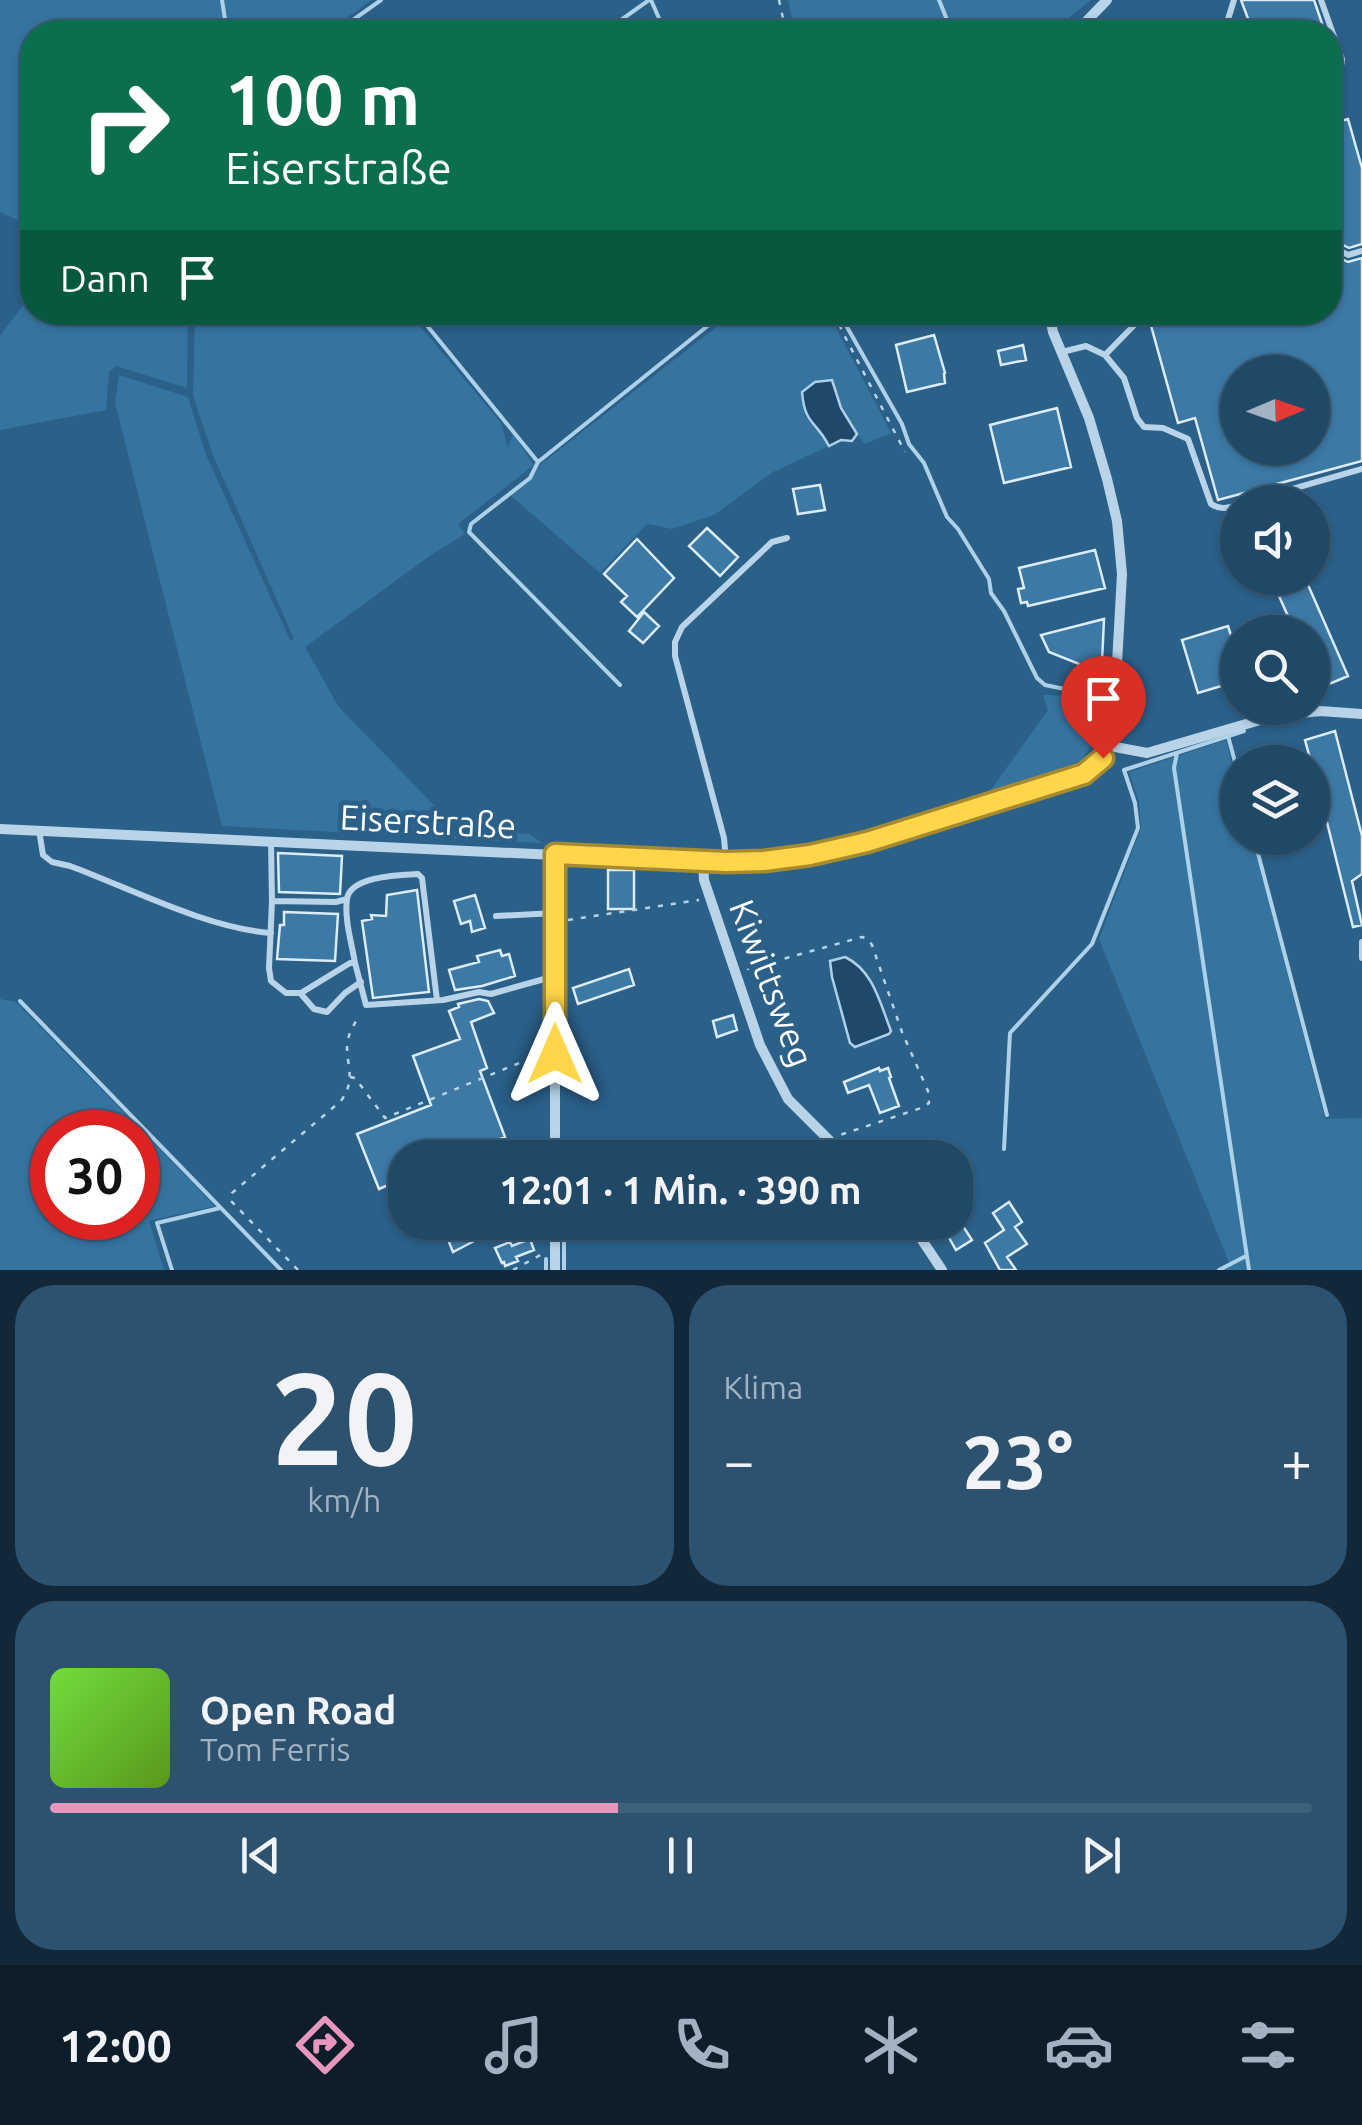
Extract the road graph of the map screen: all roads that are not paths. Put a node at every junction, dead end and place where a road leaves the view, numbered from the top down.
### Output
1 (1106, 0) edge
2 (1087, 20) edge
3 (1052, 325) edge
4 (1134, 325) edge
5 (1062, 352) junction
6 (1105, 355) junction
7 (1362, 469) edge
8 (1306, 485) edge
9 (1220, 508) edge
10 (786, 538) dead end
11 (1362, 714) edge
12 (1110, 746) junction
13 (0, 829) edge
14 (39, 830) junction
15 (270, 841) junction
16 (555, 854) junction
17 (703, 862) junction
18 (726, 862) junction
19 (347, 899) junction
20 (272, 901) junction
21 (496, 916) dead end
22 (555, 917) junction
23 (271, 933) junction
24 (1362, 942) edge
25 (1362, 958) edge
26 (354, 963) junction
27 (555, 976) junction
28 (361, 982) junction
29 (301, 993) junction
30 (437, 1000) junction
31 (555, 1140) edge
32 (828, 1140) edge
33 (555, 1240) edge
34 (922, 1240) edge
35 (555, 1270) edge
36 (942, 1270) edge

1 - 2 street
3 - 5 street
4 - 6 lane
5 - 6 lane
5 - 12 street
6 - 9 lane
7 - 8 lane
10 - 18 lane
11 - 12 street
12 - 18 street, Eiserstraße
13 - 14 street, Eiserstraße
14 - 15 street, Eiserstraße
14 - 23 lane
15 - 16 street, Eiserstraße
15 - 20 lane
16 - 17 street, Eiserstraße
16 - 22 street
17 - 18 street, Eiserstraße
17 - 32 street, Kiwittsweg
19 - 20 lane
19 - 26 lane
19 - 30 lane
20 - 23 lane
21 - 22 lane
22 - 27 street
23 - 29 lane
24 - 25 lane
26 - 28 lane
26 - 29 lane
27 - 30 lane
27 - 31 street
28 - 29 lane
28 - 30 lane
33 - 35 street
34 - 36 street

